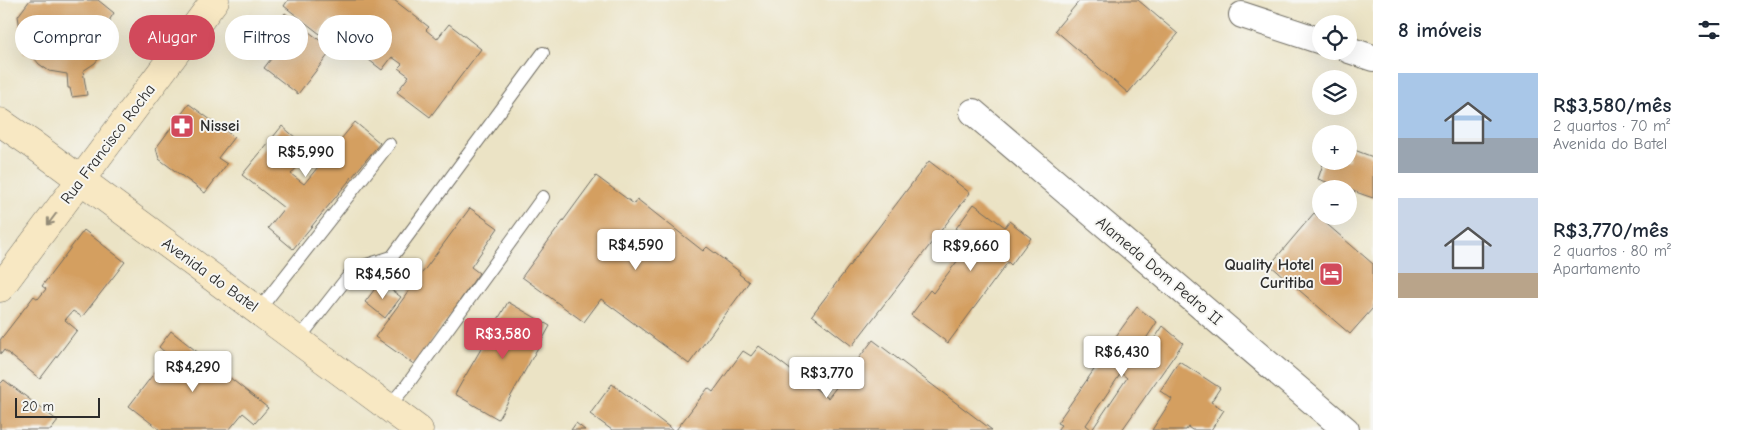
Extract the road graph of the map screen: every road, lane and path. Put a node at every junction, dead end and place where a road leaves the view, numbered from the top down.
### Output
1 (215, 0) edge
2 (1242, 15) dead end
3 (1312, 38) edge
4 (543, 53) dead end
5 (1357, 53) edge
6 (1373, 58) edge
7 (972, 112) dead end
8 (0, 122) edge
9 (389, 144) dead end
10 (81, 180) junction
11 (542, 197) dead end
12 (0, 288) edge
13 (258, 311) junction
14 (298, 340) junction
15 (388, 407) junction
16 (419, 430) edge
17 (1346, 430) edge

1 - 10 main road, Rua Francisco Rocha
2 - 3 street
4 - 14 lane
5 - 6 street
7 - 17 street, Alameda Dom Pedro II
8 - 10 main road, Avenida do Batel
9 - 13 lane
10 -> 12 main road, Rua Francisco Rocha
10 - 13 main road, Avenida do Batel
11 - 15 lane
13 - 14 main road, Avenida do Batel
14 - 15 main road, Avenida do Batel
15 - 16 main road, Avenida do Batel

